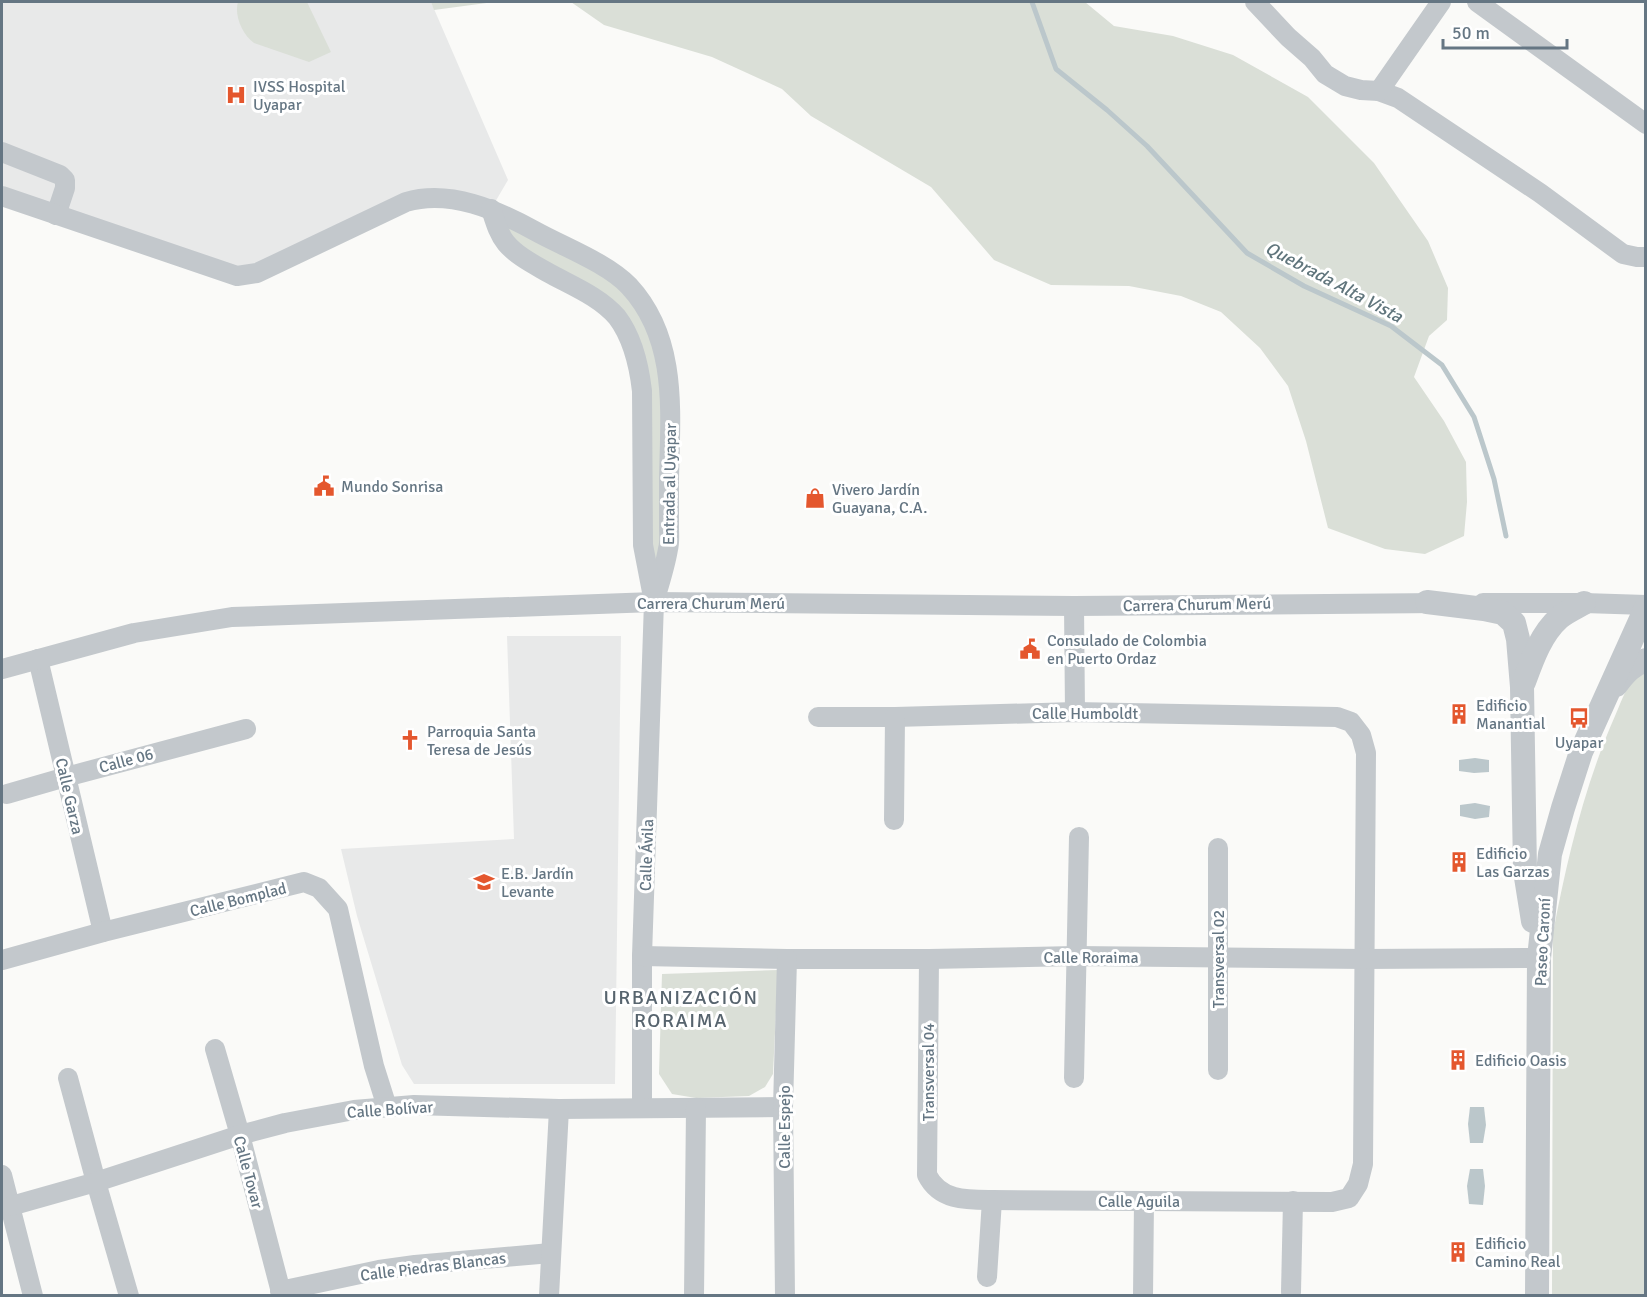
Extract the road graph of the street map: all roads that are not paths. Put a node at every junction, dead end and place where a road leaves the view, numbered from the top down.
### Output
1 (1255, 2) edge
2 (1441, 2) edge
3 (1478, 2) edge
4 (1379, 91) junction
5 (1646, 124) edge
6 (2, 152) edge
7 (2, 196) edge
8 (491, 209) junction
9 (56, 215) junction
10 (1646, 256) edge
11 (654, 602) junction
12 (1427, 603) junction
13 (1584, 603) junction
14 (1074, 606) junction
15 (1646, 607) edge
16 (38, 659) junction
17 (1646, 660) edge
18 (2, 669) edge
19 (1522, 687) junction
20 (1604, 701) junction
21 (1075, 712) junction
22 (818, 717) dead end
23 (895, 717) junction
24 (246, 729) dead end
25 (66, 777) junction
26 (7, 794) dead end
27 (894, 820) dead end
28 (1079, 837) dead end
29 (1218, 848) dead end
30 (103, 932) junction
31 (642, 956) junction
32 (1076, 956) junction
33 (1218, 957) junction
34 (1539, 958) junction
35 (787, 959) junction
36 (929, 959) junction
37 (1364, 959) junction
38 (2, 960) edge
39 (215, 1049) dead end
40 (1218, 1070) dead end
41 (68, 1078) dead end
42 (1074, 1078) dead end
43 (387, 1107) junction
44 (783, 1107) junction
45 (642, 1108) junction
46 (696, 1108) junction
47 (559, 1109) junction
48 (240, 1135) junction
49 (2, 1175) edge
50 (96, 1182) junction
51 (932, 1185) joint
52 (992, 1200) junction
53 (1144, 1201) junction
54 (1293, 1201) junction
55 (11, 1206) junction
56 (551, 1253) junction
57 (987, 1277) dead end
58 (1291, 1292) dead end
59 (281, 1293) edge
60 (33, 1296) edge
61 (129, 1296) edge
62 (549, 1296) edge
63 (694, 1296) edge
64 (785, 1296) edge
65 (1143, 1296) edge
66 (1537, 1296) edge

1 - 4 street
2 - 4 street
3 - 5 street
4 - 10 street
6 - 9 street
7 - 9 street
8 - 9 street
8 - 11 street, Entrada al Uyapar
8 - 11 street, Entrada al Uyapar
11 - 14 street, Carrera Churum Merú
11 - 16 street, Carrera Churum Merú
11 - 31 street, Calle Ávila
12 - 13 street, Carrera Churum Merú
12 - 14 street, Carrera Churum Merú
12 - 19 street
13 - 15 street, Carrera Churum Merú
13 - 19 street
14 - 21 street
15 - 20 street, Paseo Caroní
16 - 18 street, Carrera Churum Merú
16 - 25 street, Calle Garza
17 - 20 street
19 - 34 street
20 - 34 street, Paseo Caroní
21 - 23 street, Calle Humboldt
21 - 37 street, Calle Humboldt
22 - 23 street, Calle Humboldt
23 - 27 street
24 - 25 street, Calle 06
25 - 26 street, Calle 06
25 - 30 street, Calle Garza
28 - 32 street
29 - 33 street, Transversal 02
30 - 38 street, Calle Bomplad
30 - 43 street, Calle Bomplad
31 - 35 street, Calle Roraima
31 - 45 street, Calle Ávila
32 - 33 street, Calle Roraima
32 - 36 street, Calle Roraima
32 - 42 street
33 - 37 street, Calle Roraima
33 - 40 street, Transversal 02
34 - 37 street, Calle Roraima
34 - 66 street, Paseo Caroní
35 - 36 street, Calle Roraima
35 - 44 street, Calle Espejo
36 - 51 street, Transversal 04
37 - 54 street, Calle Aguila
39 - 48 street, Calle Tovar
41 - 50 street
43 - 47 street, Calle Bolívar
43 - 48 street, Calle Bolívar
44 - 46 street, Calle Bolívar
44 - 64 street, Calle Espejo
45 - 46 street, Calle Bolívar
45 - 47 street, Calle Bolívar
46 - 63 street
47 - 56 street
48 - 50 street, Calle Bolívar
48 - 59 street, Calle Tovar
49 - 55 street
50 - 55 street, Calle Bolívar
50 - 61 street
51 - 52 street, Calle Aguila
52 - 53 street, Calle Aguila
52 - 57 street
53 - 54 street, Calle Aguila
53 - 65 street
54 - 58 street
55 - 60 street
56 - 59 street, Calle Piedras Blancas
56 - 62 street

